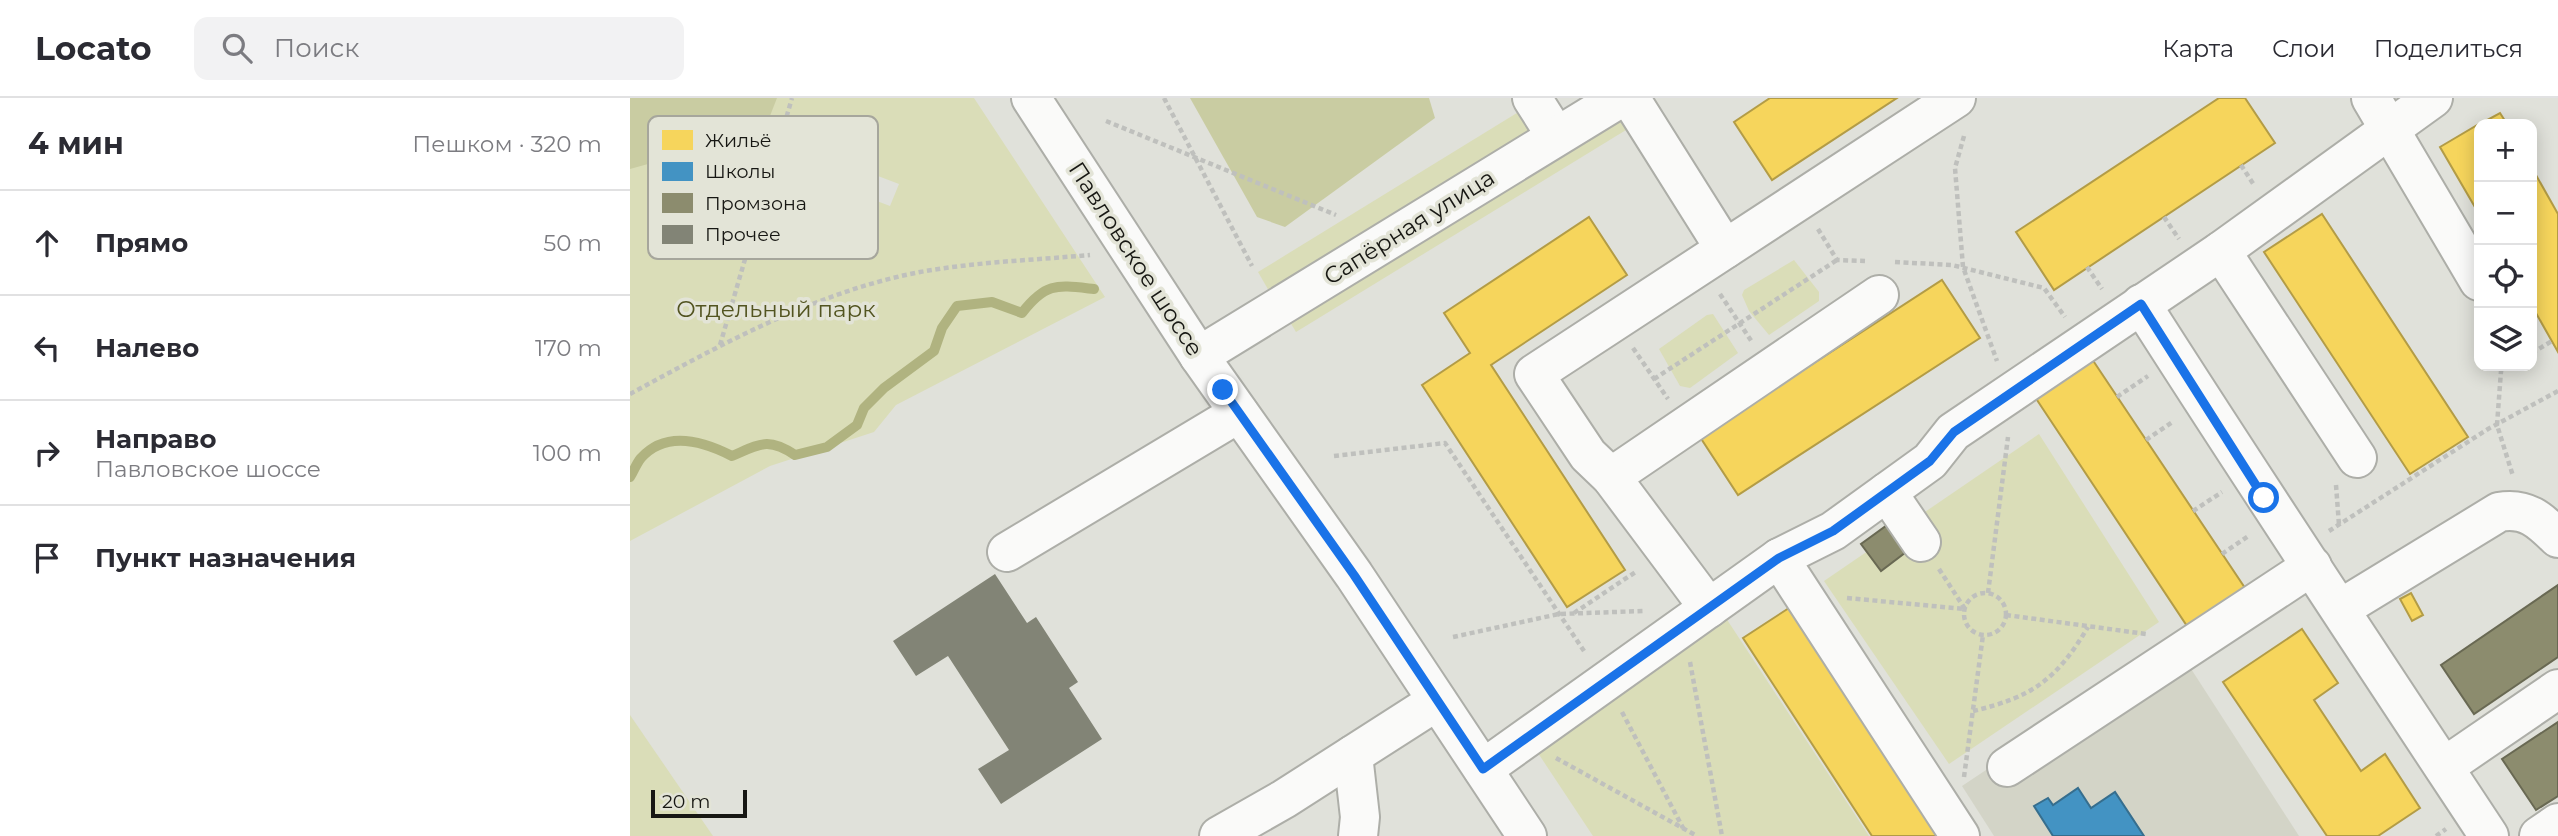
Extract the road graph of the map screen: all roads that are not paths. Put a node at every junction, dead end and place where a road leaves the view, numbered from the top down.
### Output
1 (1031, 98) edge
2 (1532, 98) edge
3 (1620, 98) edge
4 (1630, 98) edge
5 (2433, 98) edge
6 (2381, 113) edge
7 (1961, 115) edge
8 (1556, 136) junction
9 (2221, 251) junction
10 (1713, 257) junction
11 (2474, 272) edge
12 (1881, 273) road end
13 (2141, 304) junction
14 (1199, 356) junction
15 (1239, 413) junction
16 (2357, 458) dead end
17 (1611, 477) junction
18 (1887, 492) junction
19 (2558, 538) edge
20 (1921, 542) road end
21 (1007, 552) dead end
22 (1779, 558) junction
23 (2306, 558) junction
24 (2340, 609) junction
25 (1683, 615) junction
26 (2558, 690) edge
27 (1437, 701) junction
28 (1353, 755) junction
29 (2007, 767) dead end
30 (2444, 767) junction
31 (1483, 769) junction
32 (2558, 823) edge
33 (1958, 833) edge
34 (1219, 836) edge
35 (1358, 836) edge
36 (1527, 836) edge
37 (2489, 836) edge
38 (2539, 836) edge

1 - 14 main road, Павловское шоссе
2 - 8 main road
3 - 8 main road, Сапёрная улица
4 - 10 main road
5 - 6 main road
6 - 9 main road
6 - 11 main road
7 - 10 main road
8 - 14 main road, Сапёрная улица
9 - 13 main road
9 - 16 main road
10 - 17 main road
12 - 17 main road
13 - 18 main road
13 - 23 main road
14 - 15 main road, Павловское шоссе
15 - 21 main road
15 - 27 main road, Павловское шоссе
17 - 25 main road
18 - 20 main road
18 - 22 main road
19 - 24 main road
22 - 25 main road
22 - 33 main road
23 - 24 main road
23 - 29 main road
24 - 30 main road
25 - 31 main road
26 - 30 main road
27 - 28 main road
27 - 31 main road, Павловское шоссе
28 - 34 main road
28 - 35 main road
30 - 37 main road
31 - 36 main road, Павловское шоссе
32 - 38 main road

